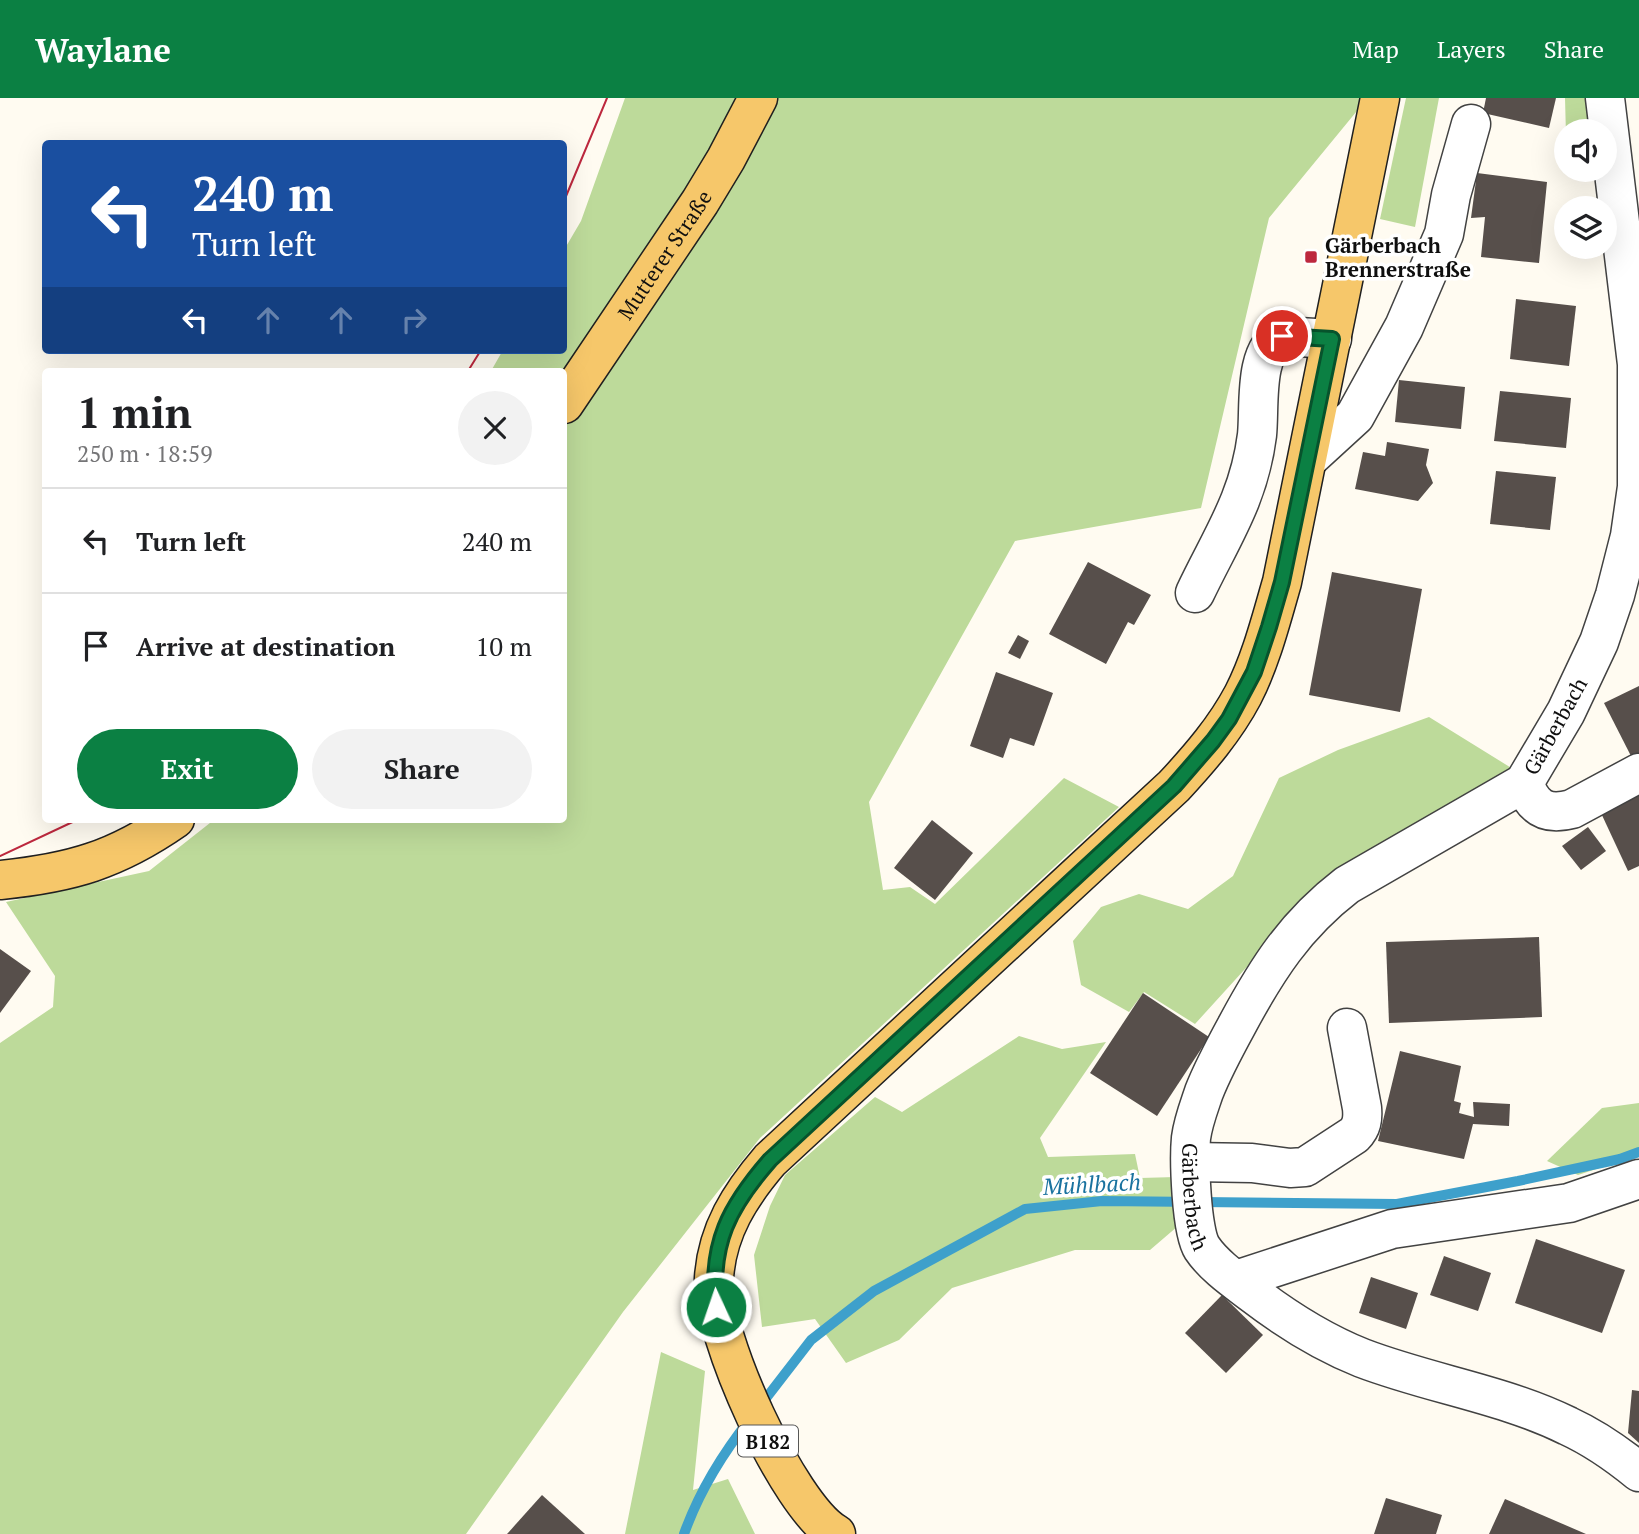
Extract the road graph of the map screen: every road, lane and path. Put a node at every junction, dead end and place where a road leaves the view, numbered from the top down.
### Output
1 (758, 98) edge
2 (1380, 98) edge
3 (1605, 98) edge
4 (1471, 124) dead end
5 (1332, 339) junction
6 (567, 400) edge
7 (1308, 458) junction
8 (1195, 593) dead end
9 (1639, 773) edge
10 (1524, 783) junction
11 (162, 828) edge
12 (0, 880) edge
13 (1347, 1028) dead end
14 (1192, 1173) junction
15 (1639, 1179) edge
16 (1236, 1280) junction
17 (1639, 1472) edge
18 (834, 1533) edge

1 - 6 main road, Mutterer Straße
2 - 5 main road, B182
3 - 10 street, Gärberbach
4 - 7 street
5 - 7 main road, B182
5 - 8 street
7 - 18 main road, B182
9 - 10 street
10 - 14 street, Gärberbach
11 - 12 main road
13 - 14 street
14 - 16 street, Gärberbach
15 - 16 street
16 - 17 street, Gärberbach

